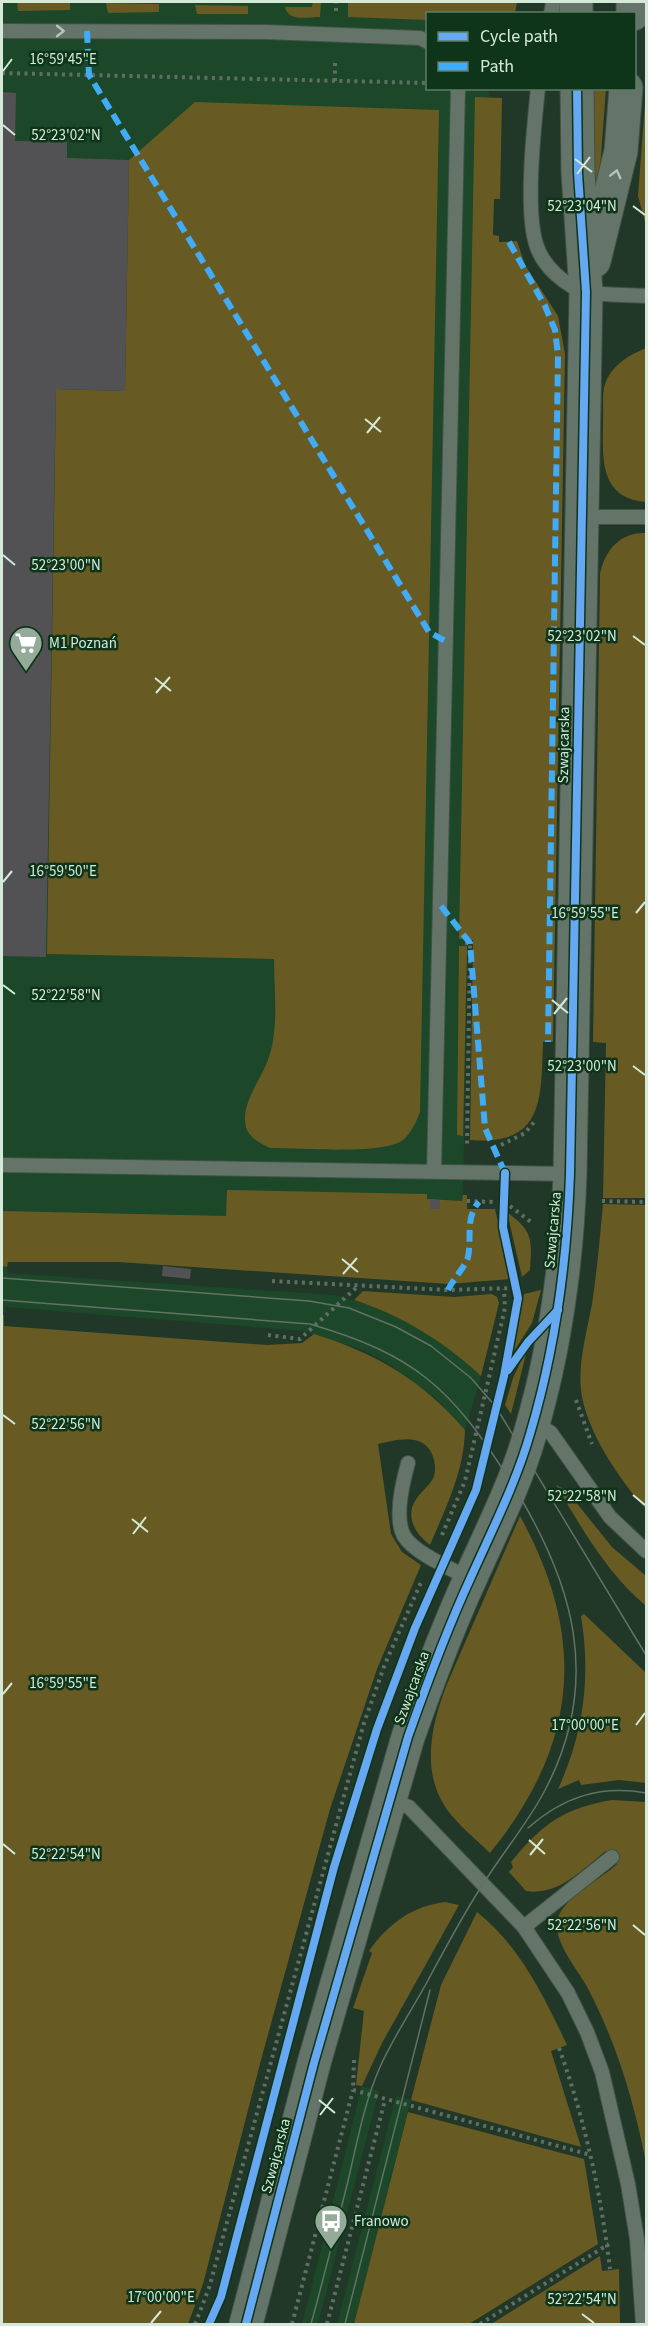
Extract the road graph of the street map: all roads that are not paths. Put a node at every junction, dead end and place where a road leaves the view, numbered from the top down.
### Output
1 (2, 31) edge
2 (426, 41) edge
3 (458, 90) edge
4 (538, 90) edge
5 (577, 90) edge
6 (626, 90) edge
7 (586, 292) junction
8 (646, 296) edge
9 (581, 517) junction
10 (646, 517) edge
11 (2, 1165) edge
12 (434, 1171) junction
13 (570, 1174) junction
14 (534, 1421) junction
15 (408, 1463) dead end
16 (646, 1551) edge
17 (470, 1579) junction
18 (388, 1800) junction
19 (612, 1857) dead end
20 (524, 1927) junction
21 (246, 2325) edge
22 (643, 2325) edge

1 -> 2 lane
3 - 12 lane
4 - 7 lane
5 - 7 street, Szwajcarska
7 -> 6 street, Szwajcarska
7 - 8 lane
7 - 9 street, Szwajcarska
9 - 10 lane
9 - 13 street, Szwajcarska
11 - 12 lane
12 - 13 lane
13 - 14 street, Szwajcarska
14 - 16 lane
14 - 17 street, Szwajcarska
15 - 17 lane
17 - 18 street, Szwajcarska
18 - 20 lane
18 - 21 street, Szwajcarska
19 - 20 lane
20 - 22 lane

